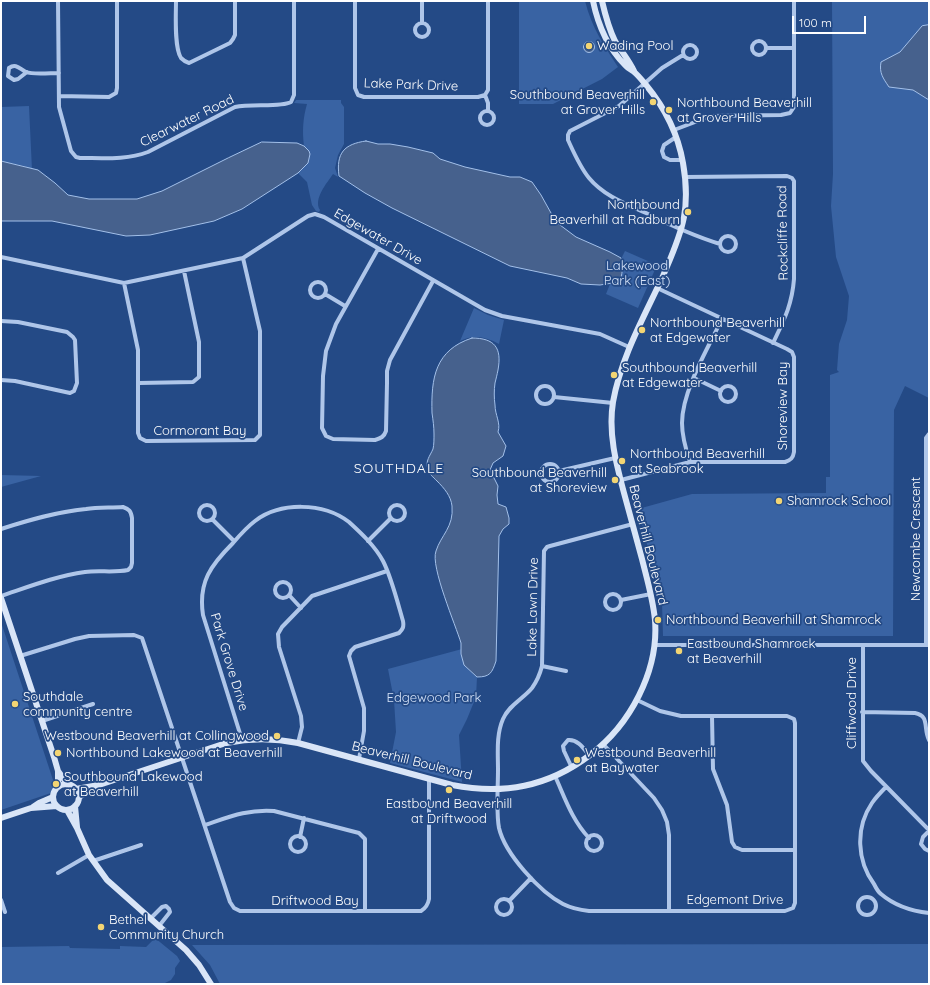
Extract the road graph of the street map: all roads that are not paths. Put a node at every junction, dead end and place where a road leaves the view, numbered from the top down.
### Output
1 (58, 1) edge
2 (117, 1) edge
3 (176, 1) edge
4 (235, 1) edge
5 (294, 1) edge
6 (355, 1) edge
7 (422, 1) edge
8 (488, 1) edge
9 (593, 1) edge
10 (602, 1) edge
11 (794, 1) edge
12 (422, 23) dead end
13 (767, 48) dead end
14 (794, 48) junction
15 (683, 55) dead end
16 (634, 71) junction
17 (27, 72) junction
18 (59, 73) junction
19 (645, 83) junction
20 (485, 95) junction
21 (59, 96) junction
22 (488, 111) dead end
23 (675, 134) junction
24 (682, 160) junction
25 (685, 177) junction
26 (681, 230) junction
27 (720, 244) dead end
28 (378, 249) junction
29 (1, 257) edge
30 (243, 258) junction
31 (184, 271) junction
32 (433, 281) junction
33 (124, 283) junction
34 (657, 288) junction
35 (324, 294) dead end
36 (345, 306) junction
37 (722, 319) junction
38 (1, 321) edge
39 (773, 343) junction
40 (629, 347) junction
41 (694, 378) junction
42 (1, 380) edge
43 (139, 383) junction
44 (721, 391) dead end
45 (554, 397) junction
46 (613, 404) junction
47 (929, 434) edge
48 (615, 458) junction
49 (690, 462) junction
50 (559, 471) junction
51 (621, 480) junction
52 (391, 518) dead end
53 (212, 519) dead end
54 (632, 524) junction
55 (1, 529) edge
56 (234, 541) junction
57 (368, 541) junction
58 (387, 570) junction
59 (927, 580) edge
60 (651, 594) junction
61 (289, 595) dead end
62 (1, 597) edge
63 (621, 600) junction
64 (301, 608) junction
65 (654, 645) junction
66 (927, 645) edge
67 (862, 646) junction
68 (20, 656) junction
69 (542, 666) junction
70 (566, 671) dead end
71 (637, 700) junction
72 (93, 704) dead end
73 (862, 712) junction
74 (712, 716) junction
75 (42, 721) junction
76 (242, 740) junction
77 (929, 740) edge
78 (298, 743) junction
79 (603, 744) junction
80 (590, 756) junction
81 (182, 757) junction
82 (359, 759) junction
83 (572, 768) junction
84 (58, 771) junction
85 (555, 776) junction
86 (429, 778) junction
87 (68, 785) junction
88 (99, 785) junction
89 (58, 787) junction
90 (886, 787) junction
91 (76, 789) junction
92 (498, 789) junction
93 (54, 797) junction
94 (79, 797) junction
95 (57, 806) junction
96 (75, 806) junction
97 (31, 808) junction
98 (67, 810) junction
99 (1, 818) edge
100 (304, 818) junction
101 (205, 825) junction
102 (78, 828) junction
103 (929, 831) edge
104 (300, 837) dead end
105 (589, 838) dead end
106 (141, 845) dead end
107 (795, 850) junction
108 (929, 851) edge
109 (89, 855) junction
110 (93, 861) junction
111 (58, 873) dead end
112 (531, 878) junction
113 (880, 893) junction
114 (1, 900) edge
115 (873, 900) junction
116 (509, 901) dead end
117 (365, 911) junction
118 (668, 911) junction
119 (5, 912) dead end
120 (929, 912) edge
121 (150, 919) junction
122 (159, 926) junction
123 (211, 983) edge

1 - 18 street, Clearwater Road
2 - 21 street
3 - 4 street
5 - 21 street, Clearwater Road
6 - 20 street, Lake Park Drive
7 - 12 street
8 - 20 street
9 - 16 street, Beaverhill Boulevard
10 - 16 street, Beaverhill Boulevard
11 - 14 street
13 - 14 street
14 - 23 street
15 - 19 street
16 - 19 street, Beaverhill Boulevard
17 - 17 street
17 - 18 street
18 - 21 street, Clearwater Road
19 - 23 street, Beaverhill Boulevard
19 - 26 street
20 - 22 street
23 - 24 street, Beaverhill Boulevard
23 - 24 street
24 - 25 street, Beaverhill Boulevard
25 - 26 street, Beaverhill Boulevard
25 - 39 street, Rockcliffe Road
26 - 27 street
26 - 34 street, Beaverhill Boulevard
28 - 30 street, Edgewater Drive
28 - 32 street, Edgewater Drive
28 - 36 street
29 - 33 street, Edgewater Drive
30 - 31 street, Edgewater Drive
30 - 43 street, Cormorant Bay
31 - 33 street, Edgewater Drive
31 - 43 street
32 - 36 street
32 - 40 street, Edgewater Drive
33 - 43 street, Cormorant Bay
34 - 37 street, Shoreview Bay
34 - 40 street, Beaverhill Boulevard
35 - 36 street
37 - 39 street, Shoreview Bay
37 - 41 street
38 - 42 street
39 - 49 street, Shoreview Bay
40 - 46 street, Beaverhill Boulevard
41 - 44 street
41 - 49 street
45 - 45 street
45 - 46 street
46 - 48 street, Beaverhill Boulevard
47 - 59 street, Newcombe Crescent
48 - 50 street
48 - 51 street, Beaverhill Boulevard
49 - 51 street, Shoreview Bay
50 - 50 street
51 - 54 street, Beaverhill Boulevard
52 - 57 street
53 - 56 street
54 - 60 street, Beaverhill Boulevard
54 - 69 street, Lake Lawn Drive
55 - 62 street
56 - 57 street, Park Grove Drive
56 - 76 street, Park Grove Drive
57 - 58 street, Park Grove Drive
58 - 64 street
58 - 82 street, Park Grove Drive
59 - 66 street, Newcombe Crescent
60 - 63 street
60 - 65 street, Beaverhill Boulevard
61 - 64 street
62 - 68 street
63 - 63 street
64 - 78 street
65 - 67 street
65 - 71 street, Beaverhill Boulevard
66 - 67 street
67 - 73 street, Cliffwood Drive
68 - 75 street
68 - 81 street, Driftwood Bay
69 - 70 street
69 - 92 street, Lake Lawn Drive
71 - 74 street, Edgemont Drive
71 - 79 street, Beaverhill Boulevard
72 - 75 street
73 - 77 street
73 - 90 street, Cliffwood Drive
74 - 107 street
74 - 107 street, Edgemont Drive
75 - 84 street
76 - 78 street, Beaverhill Boulevard
76 - 81 street, Beaverhill Boulevard
78 - 82 street, Beaverhill Boulevard
79 - 80 street, Beaverhill Boulevard
79 - 118 street
80 - 83 street, Beaverhill Boulevard
80 - 83 street
81 - 88 street, Beaverhill Boulevard
81 - 101 street, Driftwood Bay
82 - 86 street, Beaverhill Boulevard
83 - 85 street, Beaverhill Boulevard
84 - 87 street
84 - 89 street
85 - 92 street, Beaverhill Boulevard
85 - 105 street
86 - 92 street, Beaverhill Boulevard
86 - 117 street, Driftwood Bay
87 - 89 street
87 - 91 street
88 - 91 street, Beaverhill Boulevard
88 - 94 street, Beaverhill Boulevard
89 - 93 street
90 - 103 street, Cliffwood Drive
90 - 113 street
91 - 94 street
92 - 112 street, Edgemont Drive
93 - 95 street
93 - 97 street
94 - 96 street
95 - 97 street
95 - 98 street
96 - 98 street
96 - 102 street
97 - 99 street
98 - 102 street
100 - 101 street
100 - 104 street
100 - 117 street
101 - 117 street, Driftwood Bay
102 - 109 street
103 - 108 street, Cliffwood Drive
106 - 110 street
107 - 118 street, Edgemont Drive
109 - 110 street
109 - 111 street
110 - 121 street
112 - 116 street
112 - 118 street, Edgemont Drive
113 - 115 street
113 - 120 street
114 - 119 street
115 - 115 street
121 - 122 street
121 - 122 street
122 - 123 street

